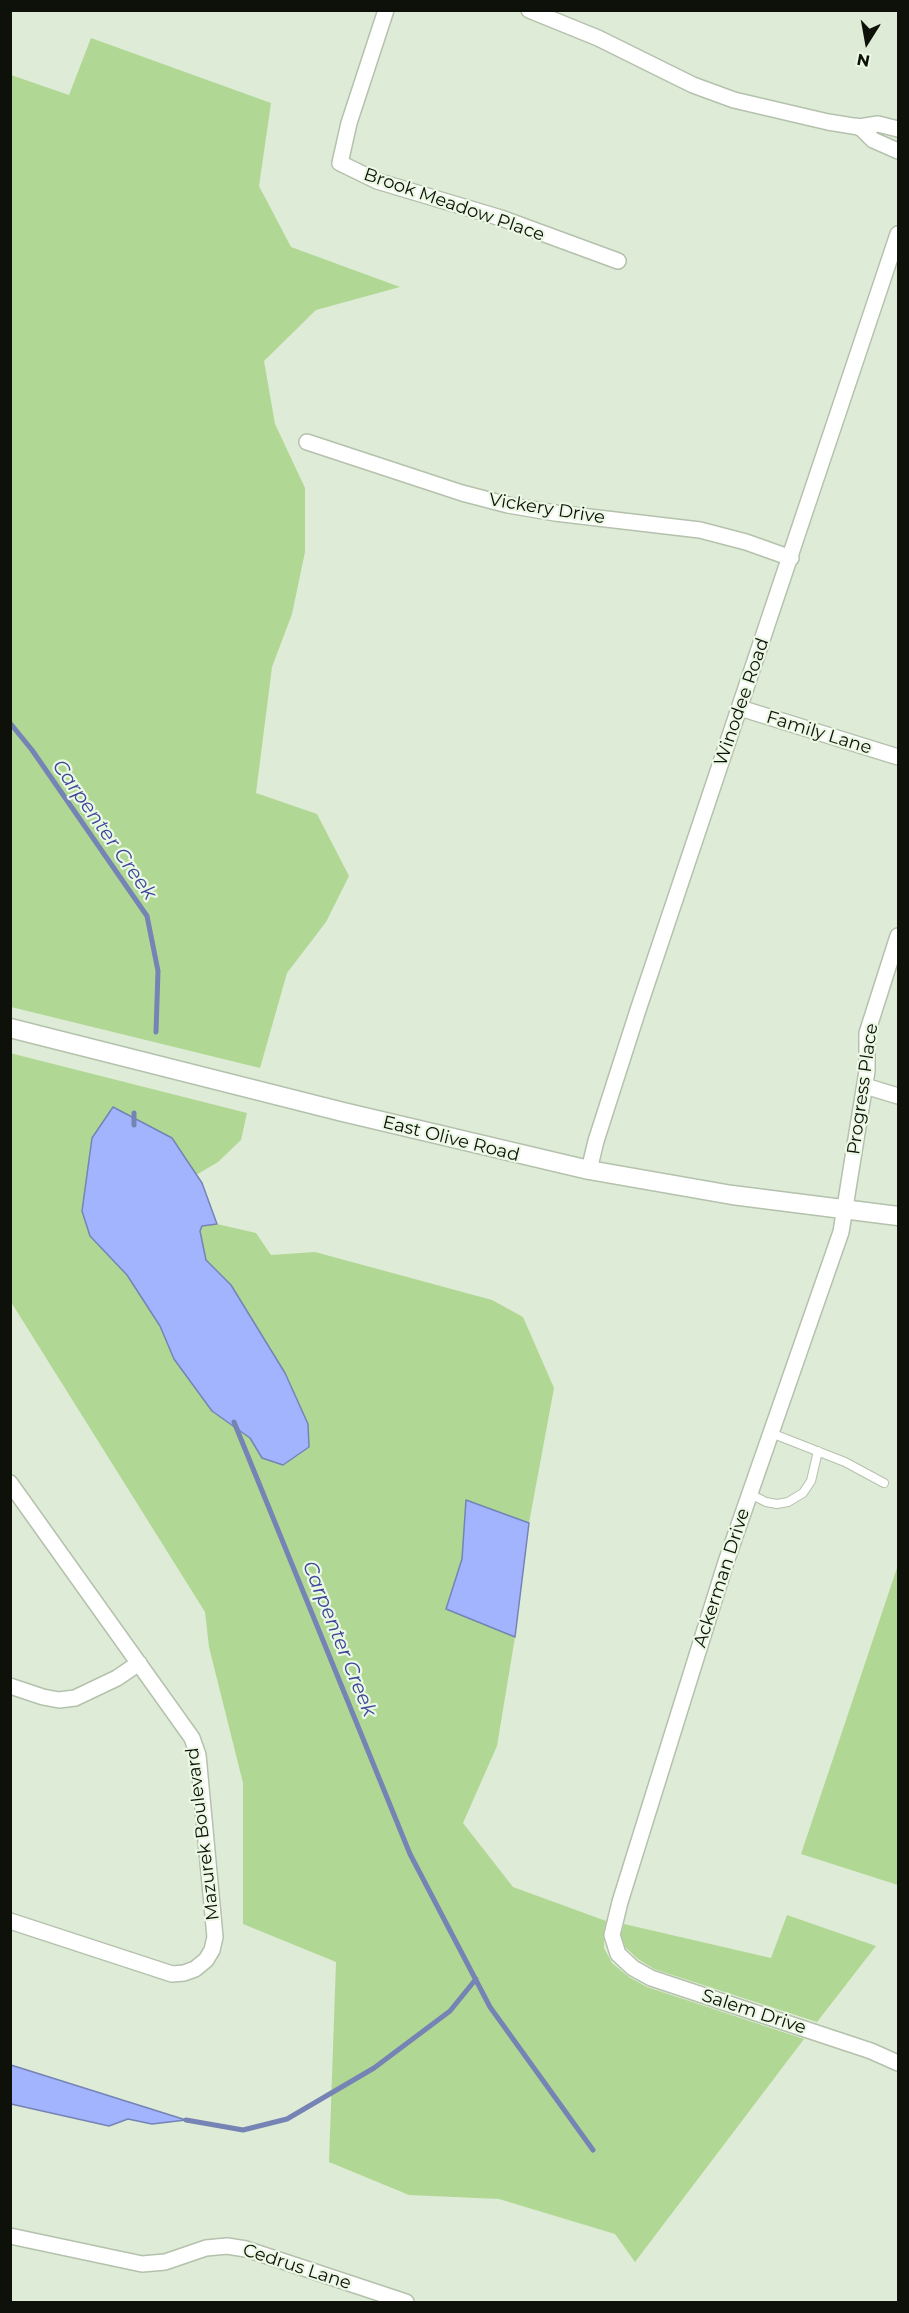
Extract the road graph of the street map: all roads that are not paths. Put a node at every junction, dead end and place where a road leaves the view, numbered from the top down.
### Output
1 (386, 10) edge
2 (529, 10) edge
3 (856, 126) junction
4 (898, 129) edge
5 (898, 151) edge
6 (898, 234) edge
7 (618, 261) dead end
8 (307, 442) dead end
9 (790, 558) junction
10 (740, 708) junction
11 (898, 757) edge
12 (898, 936) edge
13 (10, 1028) edge
14 (865, 1086) junction
15 (898, 1096) edge
16 (589, 1170) junction
17 (845, 1210) junction
18 (898, 1215) edge
19 (771, 1433) junction
20 (818, 1451) junction
21 (10, 1483) edge
22 (884, 1483) dead end
23 (750, 1494) junction
24 (139, 1662) junction
25 (10, 1686) edge
26 (10, 1921) edge
27 (616, 1950) joint
28 (898, 2063) edge
29 (10, 2236) edge
30 (406, 2302) edge

1 - 7 street, Brook Meadow Place
2 - 3 street
3 - 4 street
3 - 5 street
6 - 9 street, Winodee Road
8 - 9 street, Vickery Drive
9 - 10 street, Winodee Road
10 - 11 street, Family Lane
10 - 16 street, Winodee Road
12 - 14 street, Progress Place
13 - 16 street, East Olive Road
14 - 15 street
14 - 17 street, Progress Place
16 - 17 street, East Olive Road
17 - 18 street, East Olive Road
17 - 19 street, Ackerman Drive
19 - 20 lane
19 - 23 street, Ackerman Drive
20 - 22 lane
20 - 23 lane
21 - 24 street, Mazurek Boulevard
23 - 27 street, Ackerman Drive
24 - 25 street
24 - 26 street, Mazurek Boulevard
27 - 28 street, Salem Drive
29 - 30 street, Cedrus Lane

